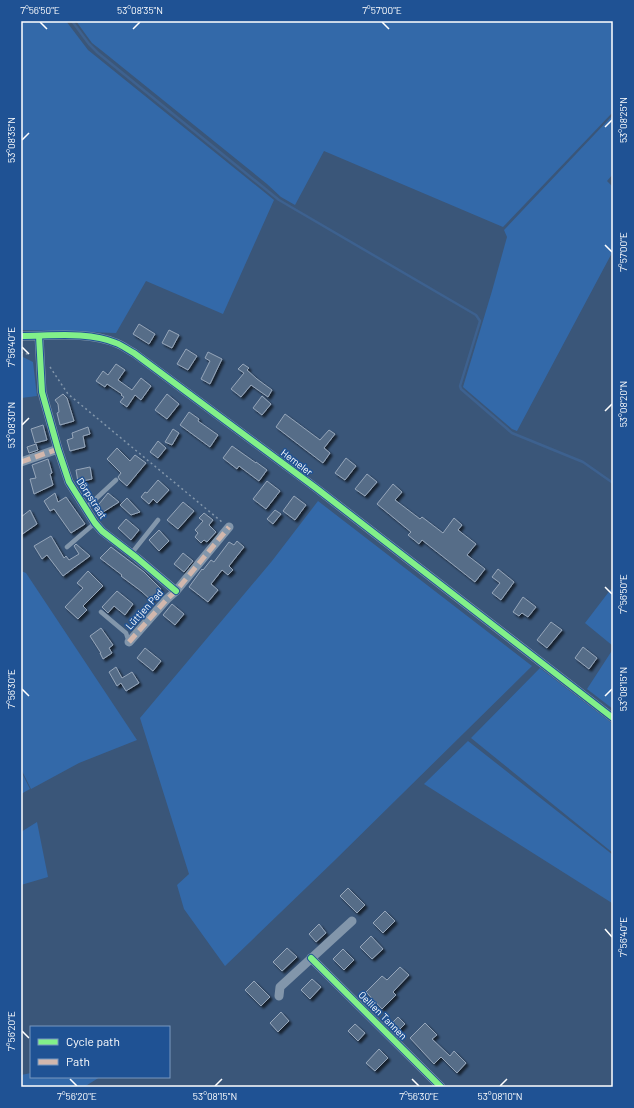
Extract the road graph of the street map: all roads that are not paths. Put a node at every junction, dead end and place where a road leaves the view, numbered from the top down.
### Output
1 (21, 336) edge
2 (39, 336) junction
3 (58, 449) junction
4 (21, 462) edge
5 (116, 480) dead end
6 (86, 508) junction
7 (158, 520) dead end
8 (96, 523) junction
9 (229, 527) road end
10 (68, 547) dead end
11 (131, 554) junction
12 (176, 591) junction
13 (101, 612) dead end
14 (130, 642) joint
15 (613, 718) edge
16 (352, 921) dead end
17 (311, 958) junction
18 (279, 996) dead end
19 (441, 1087) edge

1 - 2 street, Hemeler
2 - 3 street, Dörpstraat
2 - 15 street, Hemeler
3 - 4 street
3 - 6 street, Dörpstraat
5 - 6 lane
6 - 8 street, Dörpstraat
7 - 11 lane
8 - 10 lane
8 - 11 street, Dörpstraat
9 - 12 street
11 - 12 street, Dörpstraat
12 - 14 street, Lüttjen Pad
13 - 14 lane
16 - 17 street
17 - 18 street
17 - 19 street, Oellien Tannen

